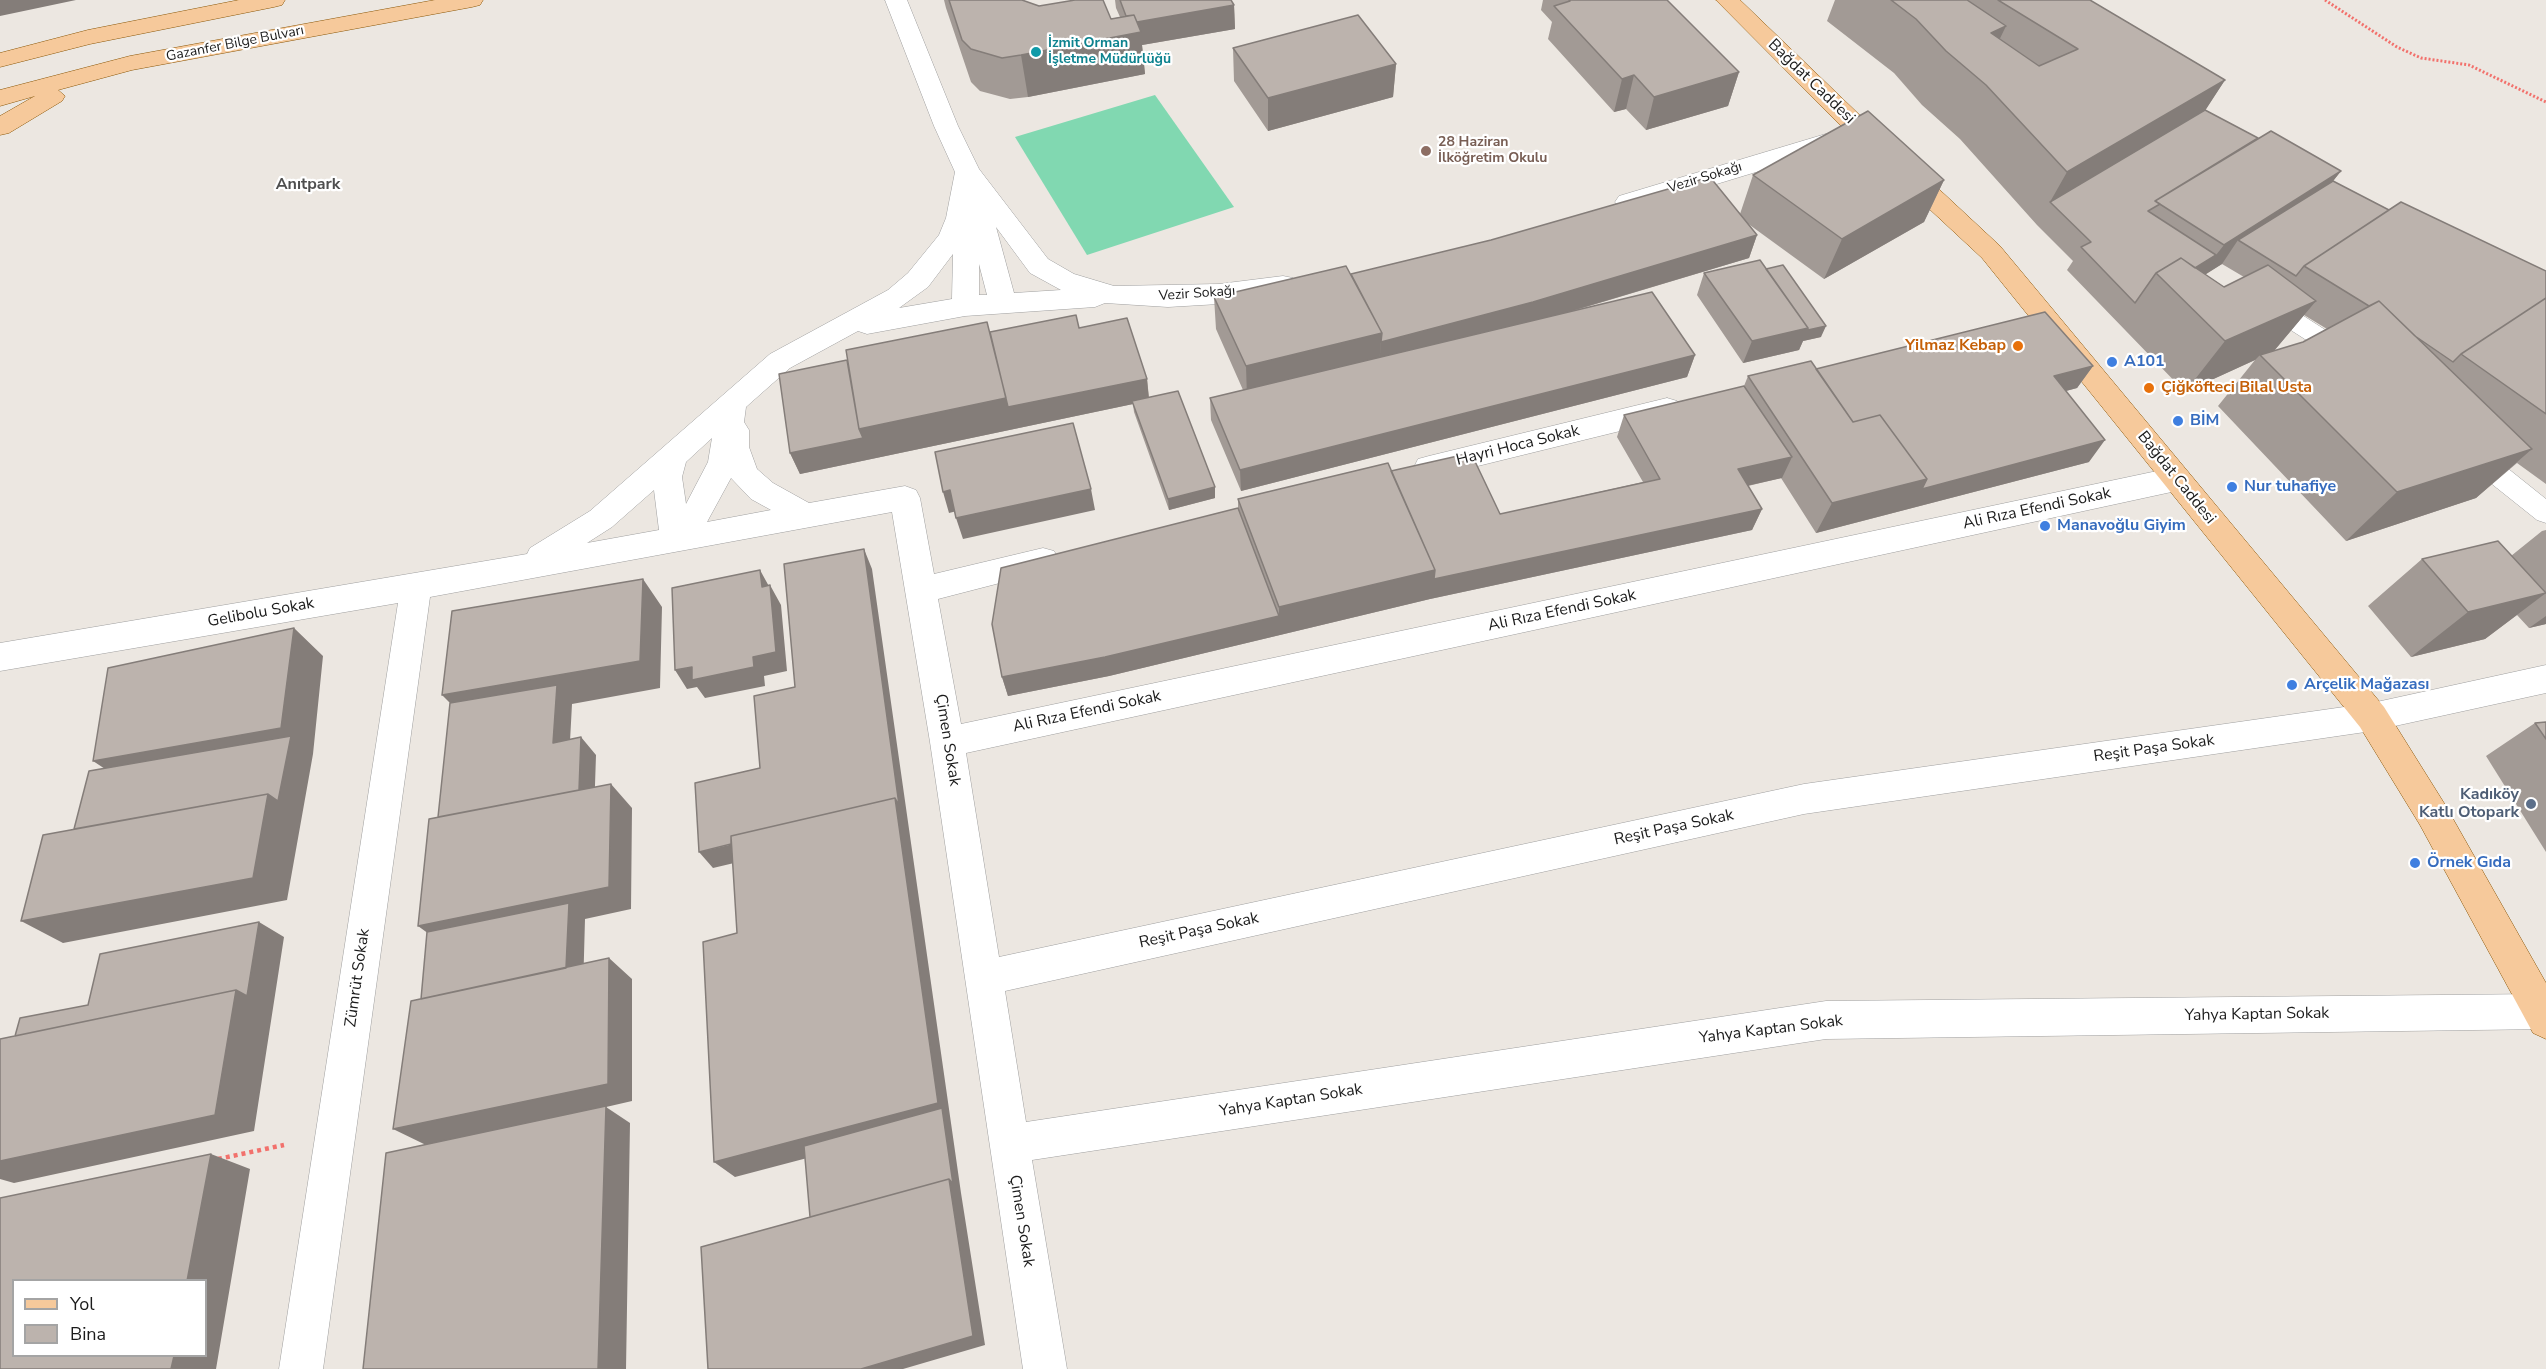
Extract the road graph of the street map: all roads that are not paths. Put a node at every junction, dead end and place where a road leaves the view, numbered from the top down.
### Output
1 (274, 0) edge
2 (472, 0) edge
3 (896, 0) edge
4 (1727, 0) edge
5 (0, 60) edge
6 (130, 63) junction
7 (0, 98) edge
8 (0, 127) edge
9 (1861, 131) junction
10 (968, 172) junction
11 (1599, 211) edge
12 (1308, 281) edge
13 (2248, 292) edge
14 (1114, 296) junction
15 (1003, 302) junction
16 (965, 306) junction
17 (2042, 314) junction
18 (2008, 323) edge
19 (844, 328) junction
20 (2364, 368) edge
21 (733, 401) junction
22 (1695, 402) edge
23 (2455, 441) edge
24 (672, 456) junction
25 (1407, 473) edge
26 (2176, 479) junction
27 (2546, 513) edge
28 (806, 516) junction
29 (676, 539) junction
30 (1072, 553) edge
31 (521, 567) junction
32 (416, 586) junction
33 (922, 590) junction
34 (0, 657) edge
35 (2546, 679) edge
36 (2372, 717) junction
37 (947, 742) junction
38 (984, 978) junction
39 (2544, 1016) edge
40 (1009, 1144) junction
41 (301, 1369) edge
42 (1045, 1369) edge

1 - 5 main road
2 - 6 main road, Gazanfer Bilge Bulvarı
3 - 10 street, Vezir Sokağı
4 - 9 main road, Bağdat Caddesi
6 - 7 main road, Gazanfer Bilge Bulvarı
6 - 8 main road
9 - 11 street, Vezir Sokağı
9 - 17 main road, Bağdat Caddesi
10 - 14 street, Vezir Sokağı
10 - 15 street
10 - 16 street
10 - 19 street
12 - 14 street, Vezir Sokağı
13 - 20 lane
14 - 15 street
15 - 16 street
16 - 19 street
17 - 18 street
17 - 26 main road, Bağdat Caddesi
19 - 21 street
21 - 24 street
21 - 28 street
21 - 29 street
22 - 25 street, Hayri Hoca Sokak
23 - 27 lane
24 - 29 street
24 - 31 street
26 - 36 main road, Bağdat Caddesi
26 - 37 street, Ali Rıza Efendi Sokak
28 - 29 street, Çimen Sokak
28 - 33 street, Çimen Sokak
29 - 31 street, Çimen Sokak
30 - 33 street
31 - 32 street, Gelibolu Sokak
32 - 34 street, Gelibolu Sokak
32 - 41 street, Zümrüt Sokak
33 - 37 street, Çimen Sokak
35 - 36 street, Reşit Paşa Sokak
36 - 38 street, Reşit Paşa Sokak
36 - 39 main road, Bağdat Caddesi
37 - 38 street, Çimen Sokak
38 - 40 street, Çimen Sokak
39 - 40 street, Yahya Kaptan Sokak
40 - 42 street, Çimen Sokak

